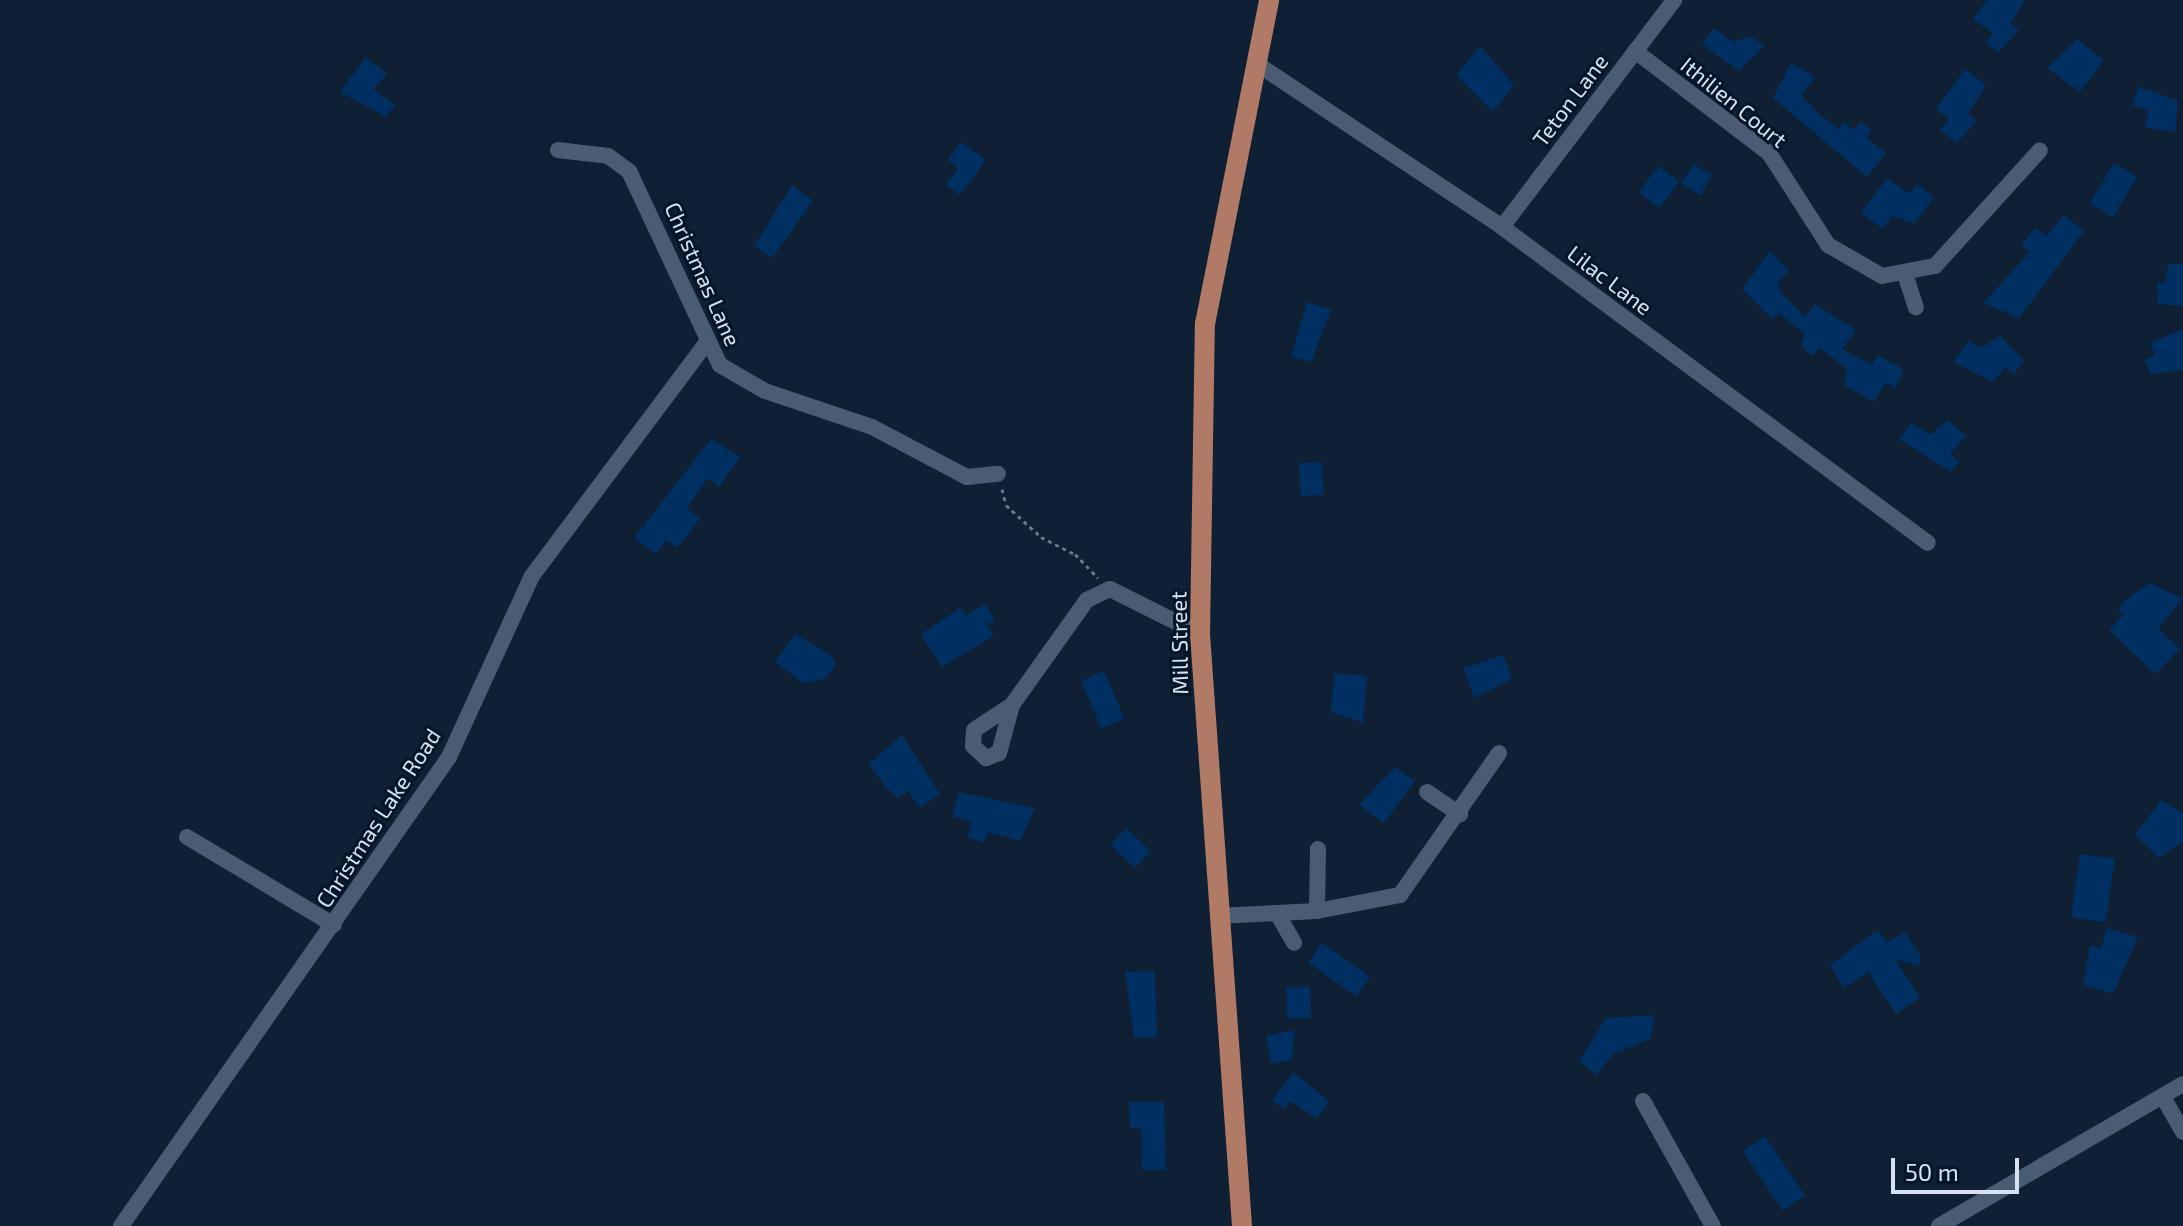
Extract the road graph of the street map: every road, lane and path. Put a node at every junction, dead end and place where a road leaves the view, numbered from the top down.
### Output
1 (1269, 0) edge
2 (1674, 0) edge
3 (1635, 51) junction
4 (1257, 64) junction
5 (558, 150) dead end
6 (2040, 150) dead end
7 (1502, 227) junction
8 (1906, 277) junction
9 (1916, 307) dead end
10 (705, 345) junction
11 (998, 474) joint
12 (1928, 543) dead end
13 (1103, 592) junction
14 (1200, 634) junction
15 (1012, 705) dead end
16 (1499, 753) dead end
17 (1427, 792) dead end
18 (1460, 814) junction
19 (187, 837) dead end
20 (1318, 849) dead end
21 (1317, 911) junction
22 (1278, 915) junction
23 (1218, 916) junction
24 (334, 925) junction
25 (1294, 943) dead end
26 (2183, 1084) edge
27 (2163, 1097) junction
28 (1643, 1101) dead end
29 (2183, 1132) edge
30 (121, 1226) edge
31 (1242, 1226) edge
32 (1713, 1226) edge
33 (1939, 1226) edge

1 - 4 main road, Mill Street
2 - 3 street, Teton Lane
3 - 7 street, Teton Lane
3 - 8 street, Ithilien Court
4 - 7 street, Lilac Lane
4 - 14 main road, Mill Street
5 - 10 street, Christmas Lane
6 - 8 street
7 - 12 street, Lilac Lane
8 - 9 street
10 - 11 street, Christmas Lane
10 - 24 street, Christmas Lake Road
11 - 13 path
13 - 14 street
13 - 15 street
14 - 23 main road, Mill Street
16 - 18 street
17 - 18 street
18 - 21 street
19 - 24 street
20 - 21 street
21 - 22 street
22 - 23 street
22 - 25 street
23 - 31 main road, Mill Street
24 - 30 street, Christmas Lake Road
26 - 27 street
27 - 29 street
27 - 33 street
28 - 32 street

